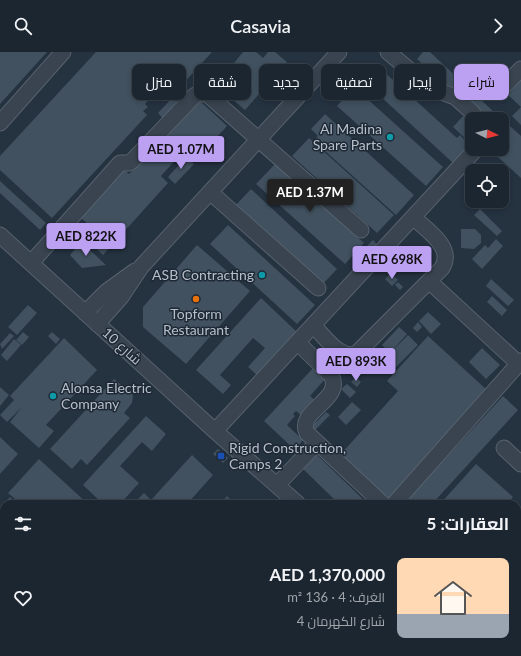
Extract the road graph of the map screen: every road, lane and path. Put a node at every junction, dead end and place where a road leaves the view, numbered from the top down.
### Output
1 (63, 52) edge
2 (339, 52) edge
3 (388, 52) edge
4 (521, 69) edge
5 (509, 81) edge
6 (472, 112) edge
7 (0, 123) edge
8 (259, 139) junction
9 (470, 156) edge
10 (210, 192) junction
11 (413, 217) junction
12 (361, 230) dead end
13 (0, 235) edge
14 (31, 263) junction
15 (141, 267) junction
16 (429, 281) junction
17 (318, 288) dead end
18 (85, 312) junction
19 (97, 324) junction
20 (313, 325) junction
21 (298, 342) junction
22 (520, 363) edge
23 (215, 431) junction
24 (317, 442) junction
25 (504, 448) dead end
26 (521, 464) edge
27 (277, 485) junction
28 (293, 500) edge
29 (379, 500) edge
30 (398, 500) edge

1 - 7 street
2 - 8 street
3 - 6 street
4 - 5 street
8 - 10 street
8 - 12 street
8 - 14 street
9 - 11 street
10 - 15 street
10 - 17 street
11 - 16 street
11 - 20 street
13 - 14 street, شارع 10
14 - 18 street, شارع 10
15 - 18 street
15 - 19 street
16 - 20 street
16 - 22 street
18 - 19 street, شارع 10
19 - 23 street, شارع 10
20 - 21 street
21 - 23 street
21 - 24 street
22 - 30 street
23 - 27 street, شارع 10
24 - 27 street
24 - 29 street
25 - 26 street
27 - 28 street, شارع 10

